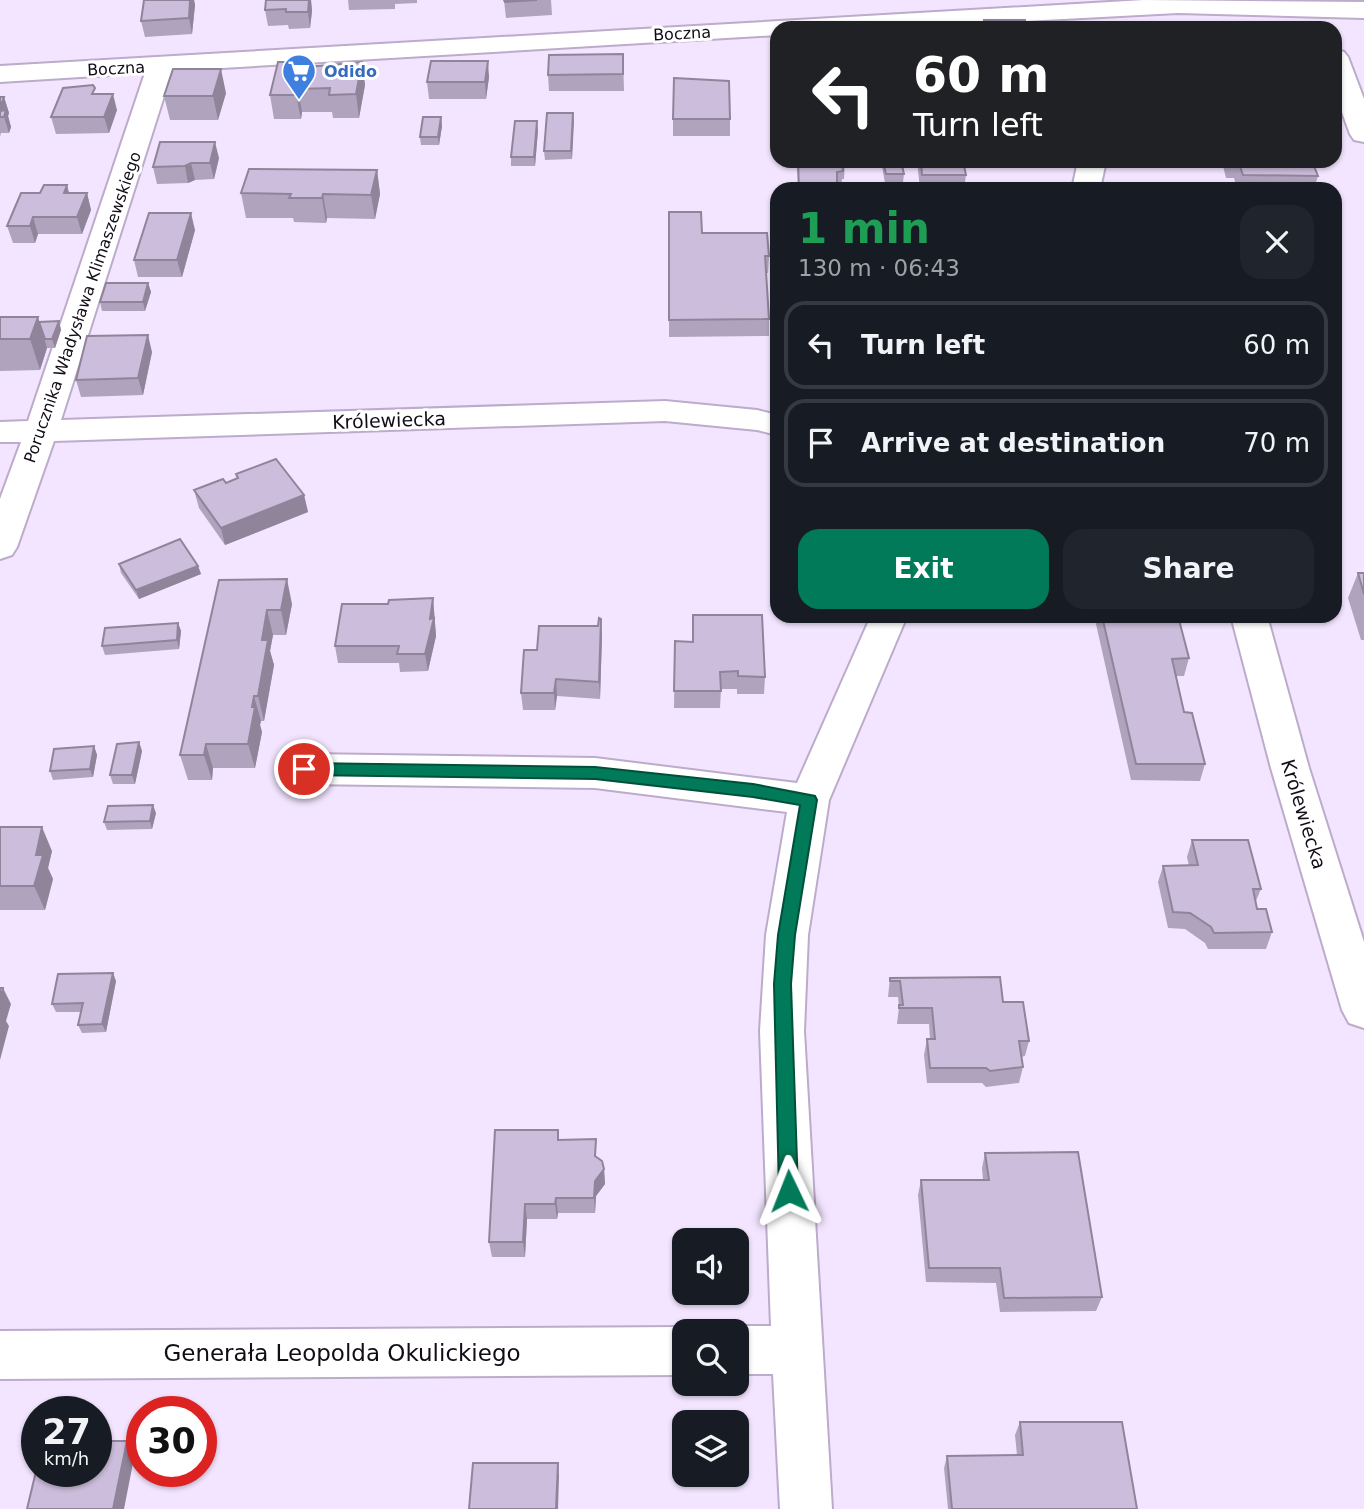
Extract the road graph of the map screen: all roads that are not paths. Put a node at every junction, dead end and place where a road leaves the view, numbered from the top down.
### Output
1 (1177, 3) edge
2 (1364, 10) edge
3 (1321, 18) edge
4 (1070, 20) edge
5 (1050, 21) edge
6 (770, 35) edge
7 (161, 65) junction
8 (0, 74) edge
9 (1342, 76) edge
10 (1364, 134) edge
11 (770, 423) edge
12 (41, 431) junction
13 (0, 432) edge
14 (0, 547) edge
15 (887, 623) edge
16 (1251, 623) edge
17 (304, 769) dead end
18 (809, 800) junction
19 (1364, 1010) edge
20 (749, 1350) edge
21 (796, 1350) junction
22 (672, 1351) edge
23 (0, 1355) edge
24 (806, 1509) edge

1 - 3 street, Boczna
1 - 4 street, Boczna
2 - 3 street, Boczna
4 - 5 street, Boczna
6 - 7 street, Boczna
7 - 8 street, Boczna
7 - 12 street, Porucznika Władysława Klimaszewskiego
9 - 10 street
11 - 12 street, Królewiecka
12 - 13 street, Królewiecka
12 - 14 street, Porucznika Władysława Klimaszewskiego
15 - 18 street
16 - 19 street, Królewiecka
17 - 18 street
18 - 21 street
20 - 21 street
21 - 24 street
22 - 23 street, Generała Leopolda Okulickiego

